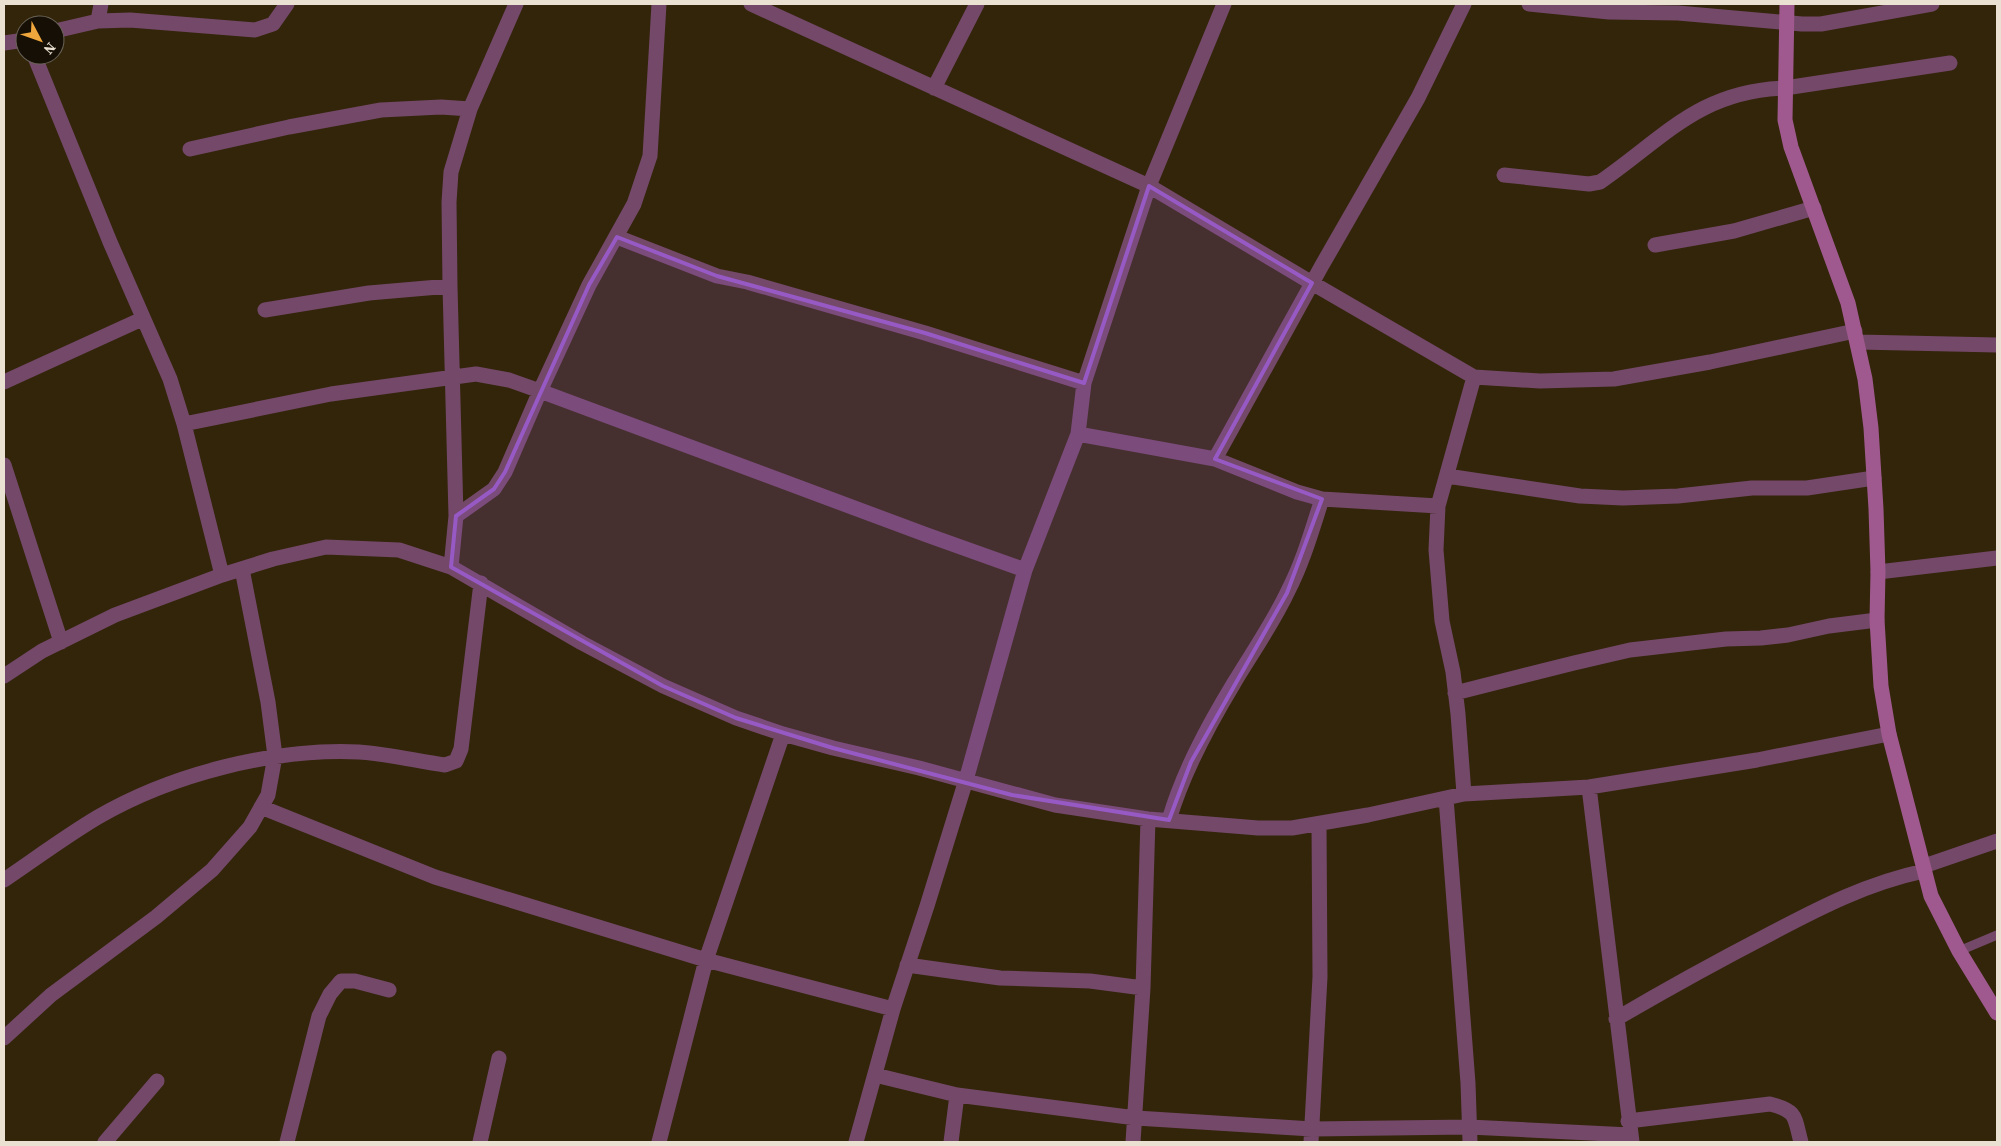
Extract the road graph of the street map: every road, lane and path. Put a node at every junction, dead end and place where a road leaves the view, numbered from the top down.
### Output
1 (101, 4) edge
2 (287, 4) edge
3 (516, 4) edge
4 (659, 4) edge
5 (753, 4) edge
6 (976, 4) edge
7 (1222, 4) edge
8 (1464, 4) edge
9 (1529, 4) edge
10 (1787, 4) edge
11 (1932, 4) edge
12 (98, 21) junction
13 (1786, 24) junction
14 (65, 29) edge
15 (1950, 63) dead end
16 (38, 65) edge
17 (934, 88) junction
18 (1785, 88) junction
19 (470, 109) junction
20 (190, 149) dead end
21 (1504, 175) dead end
22 (1149, 186) junction
23 (1814, 208) junction
24 (617, 237) junction
25 (1655, 245) dead end
26 (1312, 283) junction
27 (450, 286) junction
28 (264, 310) dead end
29 (142, 319) junction
30 (1856, 337) junction
31 (1997, 345) edge
32 (453, 376) junction
33 (1474, 377) junction
34 (4, 382) edge
35 (1084, 383) junction
36 (540, 391) junction
37 (184, 424) junction
38 (1078, 434) junction
39 (1215, 459) junction
40 (4, 465) edge
41 (1447, 476) junction
42 (1874, 478) junction
43 (1322, 498) junction
44 (1438, 506) junction
45 (456, 516) junction
46 (1997, 558) edge
47 (451, 567) junction
48 (242, 569) junction
49 (1025, 570) junction
50 (1878, 572) junction
51 (222, 575) junction
52 (481, 583) junction
53 (1877, 620) junction
54 (61, 642) junction
55 (4, 676) edge
56 (1455, 693) junction
57 (783, 734) junction
58 (1889, 734) junction
59 (275, 756) junction
60 (966, 780) junction
61 (1589, 787) junction
62 (1464, 794) junction
63 (1446, 798) junction
64 (261, 807) junction
65 (1148, 818) junction
66 (1169, 820) junction
67 (1319, 824) junction
68 (1997, 840) edge
69 (1924, 868) junction
70 (4, 880) edge
71 (1997, 935) edge
72 (1959, 951) junction
73 (706, 960) junction
74 (907, 966) junction
75 (1143, 988) junction
76 (389, 990) dead end
77 (893, 1008) junction
78 (1997, 1013) edge
79 (1616, 1019) junction
80 (4, 1038) edge
81 (499, 1058) dead end
82 (875, 1075) junction
83 (158, 1081) dead end
84 (957, 1095) junction
85 (1136, 1118) junction
86 (1630, 1133) edge
87 (1469, 1135) edge
88 (1311, 1136) edge
89 (105, 1142) edge
90 (286, 1142) edge
91 (480, 1142) edge
92 (659, 1142) edge
93 (856, 1142) edge
94 (951, 1142) edge
95 (1133, 1142) edge
96 (1800, 1142) edge

1 - 12 street
2 - 12 street
3 - 19 street
4 - 24 street
5 - 17 street
6 - 17 street
7 - 22 street
8 - 26 street
9 - 13 street
10 - 13 street
11 - 13 street
12 - 14 street
13 - 18 street
15 - 18 street
16 - 29 street
17 - 22 street
18 - 21 street
18 - 23 street
19 - 20 street
19 - 27 street
22 - 26 street
22 - 35 street
23 - 25 street
23 - 30 street
24 - 35 street
24 - 36 street
26 - 33 street
26 - 39 street
27 - 28 street
27 - 32 street
29 - 34 street
29 - 37 street
30 - 31 street
30 - 33 street
30 - 42 street
32 - 36 street
32 - 37 street
32 - 45 street
33 - 41 street
35 - 38 street
36 - 45 street
36 - 49 street
37 - 51 street
38 - 39 street
38 - 49 street
39 - 43 street
40 - 54 street
41 - 42 street
41 - 44 street
42 - 50 street
43 - 44 street
43 - 66 street
44 - 56 street
45 - 47 street
46 - 50 street
47 - 48 street
47 - 52 street
48 - 51 street
48 - 59 street
49 - 60 street
50 - 53 street
51 - 54 street
52 - 57 street
52 - 59 street
53 - 56 street
53 - 58 street
54 - 55 street
56 - 62 street
57 - 60 street
57 - 73 street
58 - 61 street
58 - 69 street
59 - 64 street
59 - 70 street
60 - 65 street
60 - 74 street
61 - 62 street
61 - 79 street
62 - 63 street
63 - 67 street
63 - 87 street
64 - 73 street
64 - 80 street
65 - 66 street
65 - 75 street
66 - 67 street
67 - 88 street
68 - 69 street
69 - 72 street
69 - 79 street
71 - 72 lane
72 - 78 street
73 - 77 street
73 - 92 street
74 - 75 street
74 - 77 street
75 - 85 street
76 - 90 street
77 - 82 street
79 - 86 street
81 - 91 street
82 - 84 street
82 - 93 street
83 - 89 street
84 - 85 street
84 - 94 street
85 - 88 street
85 - 95 street
86 - 87 street
86 - 96 street
87 - 88 street

